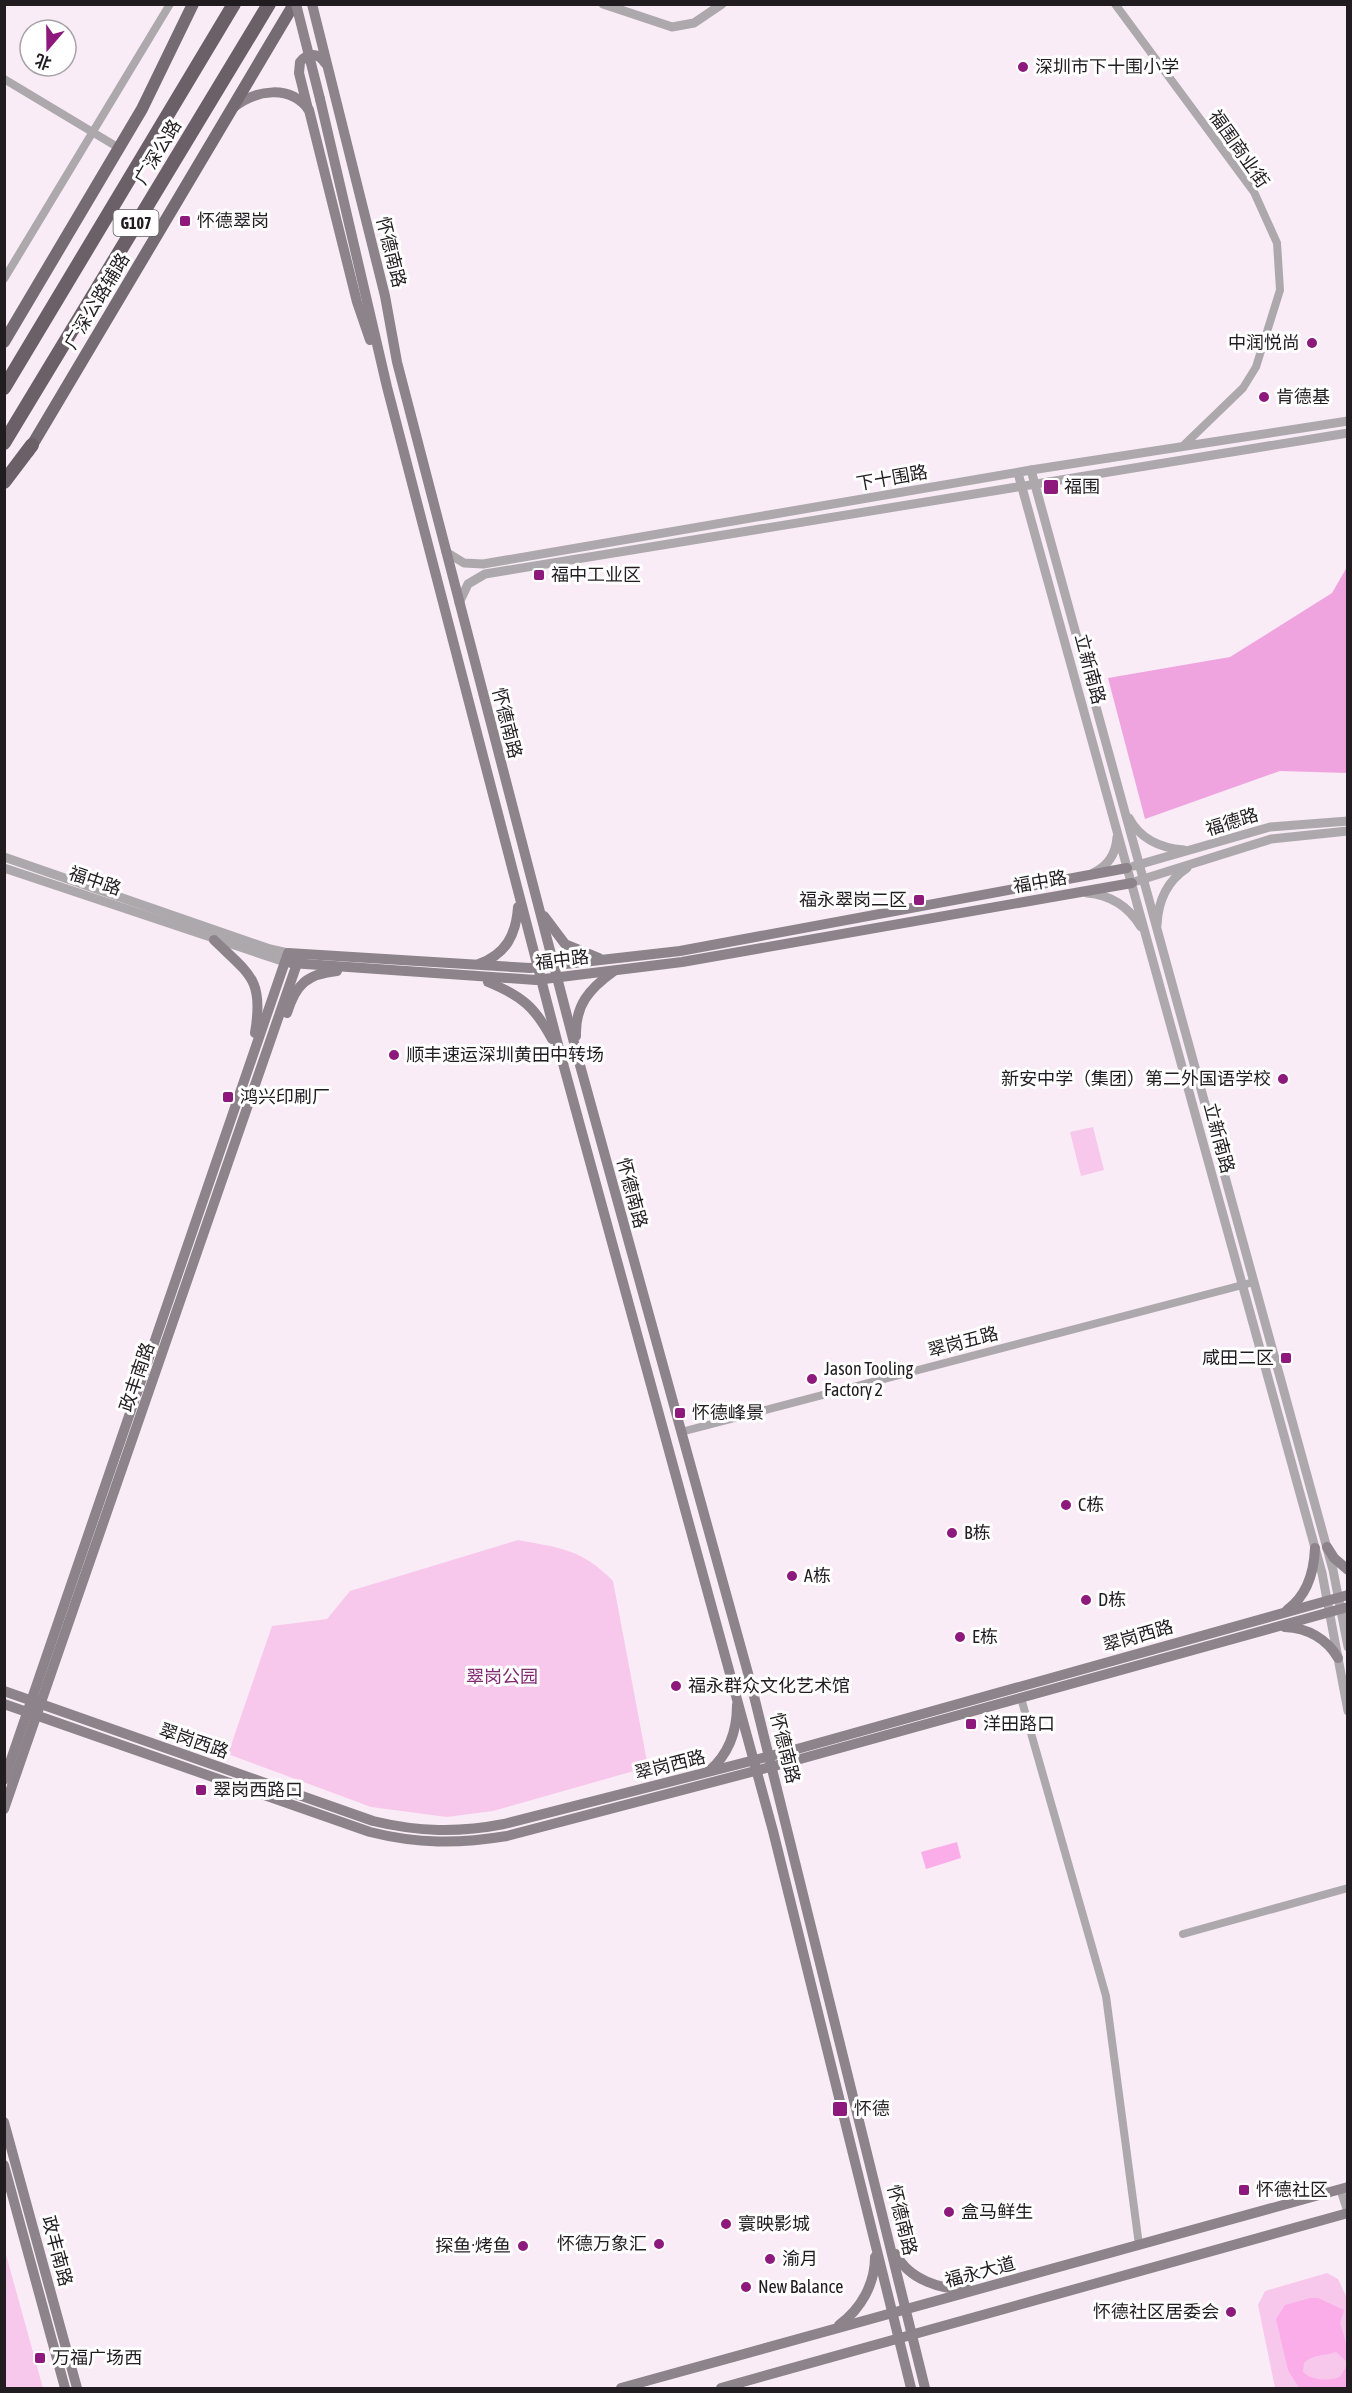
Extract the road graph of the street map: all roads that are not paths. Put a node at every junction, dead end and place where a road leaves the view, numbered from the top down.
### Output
1 (170, 4) edge
2 (193, 4) edge
3 (234, 4) edge
4 (269, 4) edge
5 (295, 4) edge
6 (312, 4) edge
7 (603, 4) edge
8 (722, 4) edge
9 (1115, 4) edge
10 (328, 69) junction
11 (4, 79) edge
12 (309, 110) junction
13 (229, 111) junction
14 (93, 132) junction
15 (119, 148) junction
16 (4, 279) edge
17 (4, 342) edge
18 (387, 387) junction
19 (4, 388) edge
20 (1347, 421) edge
21 (1347, 433) edge
22 (4, 443) edge
23 (32, 445) junction
24 (1184, 446) junction
25 (1031, 470) junction
26 (1018, 473) junction
27 (4, 482) edge
28 (1035, 484) junction
29 (1022, 486) junction
30 (4, 492) edge
31 (446, 552) junction
32 (459, 603) junction
33 (1123, 808) junction
34 (1347, 821) edge
35 (1117, 829) junction
36 (1347, 831) edge
37 (1192, 851) junction
38 (4, 857) edge
39 (1202, 860) junction
40 (1133, 866) junction
41 (4, 868) edge
42 (1089, 875) junction
43 (1137, 881) junction
44 (516, 886) junction
45 (1067, 894) junction
46 (535, 897) junction
47 (214, 940) junction
48 (1148, 944) junction
49 (1161, 945) junction
50 (286, 957) junction
51 (299, 959) junction
52 (605, 959) junction
53 (553, 965) junction
54 (474, 966) junction
55 (537, 967) junction
56 (358, 969) junction
57 (615, 970) junction
58 (480, 978) junction
59 (556, 978) junction
60 (541, 980) junction
61 (561, 1056) junction
62 (578, 1058) junction
63 (250, 1064) junction
64 (246, 1112) junction
65 (1254, 1282) junction
66 (1243, 1285) junction
67 (681, 1432) junction
68 (1327, 1546) junction
69 (1315, 1548) junction
70 (1347, 1570) edge
71 (1338, 1597) edge
72 (1339, 1609) edge
73 (1283, 1613) junction
74 (1276, 1627) junction
75 (1347, 1647) edge
76 (1338, 1658) junction
77 (4, 1691) edge
78 (737, 1693) junction
79 (1021, 1698) junction
80 (36, 1703) junction
81 (4, 1704) edge
82 (1347, 1711) edge
83 (32, 1714) junction
84 (771, 1762) junction
85 (756, 1766) junction
86 (706, 1772) junction
87 (4, 1779) edge
88 (4, 1809) edge
89 (1347, 1888) edge
90 (1183, 1934) dead end
91 (4, 2122) edge
92 (4, 2165) edge
93 (1344, 2188) edge
94 (15, 2204) edge
95 (1347, 2213) edge
96 (890, 2242) junction
97 (875, 2244) junction
98 (1138, 2245) junction
99 (982, 2289) junction
100 (907, 2310) junction
101 (892, 2314) junction
102 (828, 2331) junction
103 (913, 2336) junction
104 (898, 2339) junction
105 (66, 2388) edge
106 (77, 2388) edge
107 (621, 2388) edge
108 (721, 2388) edge
109 (910, 2388) edge
110 (925, 2388) edge

1 - 14 street
2 - 15 main road
3 - 19 highway, 广深公路 / G107
4 - 22 highway, 广深公路 / G107
5 - 13 main road, 广深公路辅路
5 - 18 main road, 怀德南路, bridge
6 - 10 main road, 怀德南路
7 - 8 street
9 - 24 street, 福围商业街
10 - 12 main road, 怀德南路
10 - 31 main road, 怀德南路
11 - 14 street
12 - 13 main road
12 - 18 main road, 怀德南路
13 - 23 main road, 广深公路辅路
14 - 15 street
14 - 16 street
15 - 17 main road
18 - 44 main road, 怀德南路
20 - 24 street, 下十围路
21 - 28 street, 下十围路
23 - 27 highway
23 - 30 main road, 广深公路辅路
24 - 25 street, 下十围路
25 - 26 street, 下十围路
25 - 28 street, 立新南路
26 - 29 street, 立新南路
26 - 31 street, 下十围路
28 - 29 street, 下十围路
28 - 33 street, 立新南路
29 - 32 street, 下十围路
29 - 35 street, 立新南路
31 - 32 main road, 怀德南路
32 - 46 main road, 怀德南路
33 - 37 street
33 - 40 street, 立新南路
34 - 37 street, 福德路
35 - 40 street, 立新南路
35 - 42 street
36 - 39 street, 福德路
37 - 40 street, 福德路
38 - 50 street, 福中路
39 - 43 street, 福德路
39 - 49 street
40 - 42 main road, 福中路
40 - 43 street, 立新南路
41 - 47 street, 福中路
42 - 52 main road, 福中路
43 - 45 main road, 福中路
43 - 48 street, 立新南路
43 - 49 street, 立新南路
44 - 54 main road
44 - 55 main road, 怀德南路
45 - 48 street
45 - 57 main road, 福中路
46 - 52 main road
46 - 53 main road, 怀德南路
47 - 50 street, 福中路
47 - 63 main road
48 - 66 street, 立新南路
49 - 65 street, 立新南路
50 - 51 main road, 福中路
50 - 63 main road, 政丰南路
51 - 54 main road, 福中路
51 - 56 main road, 福中路
51 - 64 main road, 政丰南路
52 - 53 main road, 福中路
53 - 55 main road, 福中路
53 - 59 main road, 怀德南路
54 - 55 main road, 福中路
55 - 60 main road, 怀德南路
56 - 58 main road, 福中路
56 - 64 main road
57 - 59 main road, 福中路
57 - 62 main road
58 - 60 main road, 福中路
58 - 61 main road
59 - 60 main road, 福中路
59 - 62 main road, 怀德南路
60 - 61 main road, 怀德南路
61 - 78 main road, 怀德南路
62 - 67 main road, 怀德南路
63 - 80 main road, 政丰南路
64 - 80 main road, 政丰南路
65 - 66 street, 翠岗五路
65 - 68 street, 立新南路
66 - 67 street, 翠岗五路
66 - 69 street, 立新南路
67 - 84 main road, 怀德南路
68 - 70 main road
68 - 71 street, 立新南路
69 - 71 street, 立新南路
69 - 73 main road
71 - 72 street, 立新南路
71 - 73 main road, 翠岗西路
72 - 74 main road, 翠岗西路
72 - 75 street, 立新南路
72 - 76 street, 立新南路
73 - 84 main road, 翠岗西路
74 - 76 main road
74 - 79 main road, 翠岗西路
76 - 82 street, 立新南路
77 - 80 main road, 翠岗西路
78 - 85 main road, 怀德南路
78 - 86 main road
79 - 84 main road, 翠岗西路
79 - 98 street
80 - 83 main road, 政丰南路
80 - 86 main road, 翠岗西路
81 - 83 main road, 翠岗西路
83 - 85 main road, 翠岗西路
83 - 87 main road, 政丰南路
83 - 88 main road, 政丰南路
84 - 85 main road, 翠岗西路
84 - 96 main road, 怀德南路
85 - 86 main road, 翠岗西路
85 - 97 main road, 怀德南路
89 - 90 street
91 - 94 main road, 政丰南路
92 - 94 main road, 政丰南路
93 - 95 street
93 - 98 main road, 福永大道
94 - 105 main road, 政丰南路
94 - 106 main road, 政丰南路
95 - 103 main road
96 - 99 main road
96 - 100 main road, 怀德南路
97 - 101 main road, 怀德南路
97 - 102 main road
98 - 99 main road, 福永大道
99 - 100 main road, 福永大道
100 - 101 main road, 福永大道
100 - 103 main road, 怀德南路
101 - 102 main road, 福永大道
101 - 104 main road, 怀德南路
102 - 107 main road, 福永大道
103 - 104 main road
103 - 110 main road, 怀德南路
104 - 108 main road
104 - 109 main road, 怀德南路

